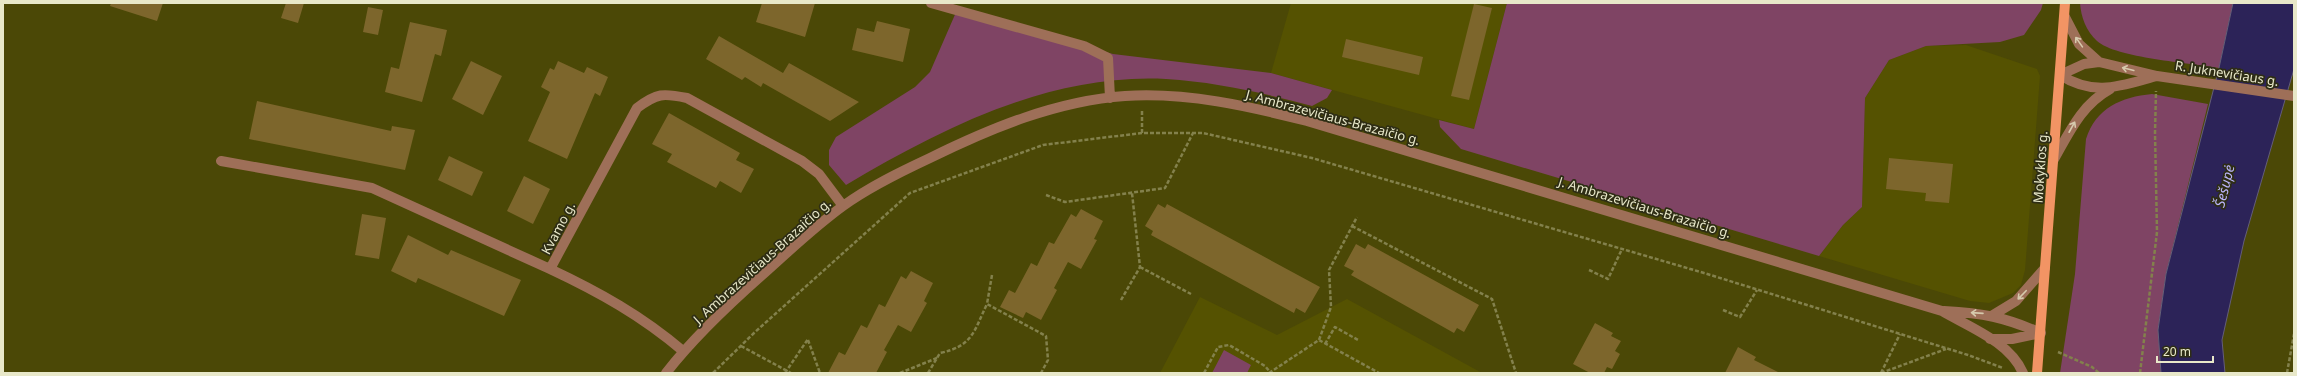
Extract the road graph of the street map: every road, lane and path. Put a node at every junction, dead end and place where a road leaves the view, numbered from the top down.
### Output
1 (931, 3) edge
2 (2065, 3) edge
3 (2065, 17) junction
4 (2099, 62) junction
5 (2060, 75) junction
6 (2157, 76) junction
7 (2111, 88) junction
8 (1143, 96) junction
9 (2294, 96) edge
10 (1110, 98) junction
11 (1142, 133) junction
12 (1193, 133) junction
13 (221, 161) dead end
14 (2053, 161) junction
15 (1132, 193) junction
16 (1046, 195) dead end
17 (843, 206) junction
18 (1357, 217) dead end
19 (1352, 226) junction
20 (1622, 249) junction
21 (1140, 268) junction
22 (2045, 268) junction
23 (550, 270) junction
24 (1589, 270) dead end
25 (992, 275) dead end
26 (1757, 290) junction
27 (1191, 294) dead end
28 (1122, 300) dead end
29 (987, 304) junction
30 (1723, 310) dead end
31 (1942, 311) junction
32 (1992, 315) junction
33 (2041, 333) junction
34 (1900, 334) junction
35 (2294, 334) edge
36 (1990, 339) junction
37 (1319, 340) junction
38 (1358, 340) dead end
39 (1325, 344) junction
40 (742, 346) junction
41 (1947, 349) junction
42 (683, 351) junction
43 (2058, 352) dead end
44 (938, 357) junction
45 (2005, 369) dead end
46 (786, 372) edge
47 (666, 373) edge
48 (713, 373) edge
49 (791, 373) edge
50 (820, 373) edge
51 (900, 373) edge
52 (928, 373) edge
53 (1041, 373) edge
54 (1204, 373) edge
55 (1270, 373) edge
56 (1379, 373) edge
57 (1516, 373) edge
58 (1881, 373) edge
59 (2023, 373) edge
60 (2037, 373) edge
61 (2099, 373) edge
62 (2140, 373) edge
63 (2287, 373) edge

1 - 10 street
2 - 3 main road, Mokyklos g.
4 -> 3 street
3 - 5 main road, Mokyklos g.
4 - 5 street, R. Juknevičiaus g.
6 -> 4 street, R. Juknevičiaus g.
5 - 7 street, R. Juknevičiaus g.
5 - 14 main road, Mokyklos g.
6 - 7 street, R. Juknevičiaus g.
6 - 9 street, R. Juknevičiaus g.
6 - 62 path
14 -> 7 street
8 - 10 street, J. Ambrazevičiaus-Brazaičio g.
8 - 11 path
8 - 31 street, J. Ambrazevičiaus-Brazaičio g.
10 - 17 street, J. Ambrazevičiaus-Brazaičio g.
11 - 12 path
11 - 40 path
12 - 15 path
12 - 20 path
13 - 23 street, Kvamo g.
14 - 22 main road, Mokyklos g.
15 - 16 path
15 - 21 path
17 - 23 street, Kvamo g.
17 - 42 street, J. Ambrazevičiaus-Brazaičio g.
18 - 19 path
19 - 37 path
19 - 57 path
20 - 24 path
20 - 26 path
21 - 27 path
21 - 28 path
22 -> 32 street
22 - 33 main road, Mokyklos g.
23 - 42 street
25 - 29 path
26 - 30 path
26 - 34 path
29 - 44 path
29 - 53 path
32 -> 31 street, J. Ambrazevičiaus-Brazaičio g.
31 - 36 street, J. Ambrazevičiaus-Brazaičio g.
32 - 33 street, J. Ambrazevičiaus-Brazaičio g.
33 - 36 street
33 - 60 main road, Mokyklos g.
34 - 41 path
34 - 58 path
35 - 63 path
36 - 59 street, J. Ambrazevičiaus-Brazaičio g.
37 - 39 path
37 - 55 path
38 - 39 path
39 - 56 path
40 - 46 path
40 - 48 path
41 - 45 path
41 - 58 path
42 - 47 street, J. Ambrazevičiaus-Brazaičio g.
43 - 61 path
44 - 51 path
44 - 52 path
46 - 49 path
46 - 50 path
54 - 55 path

